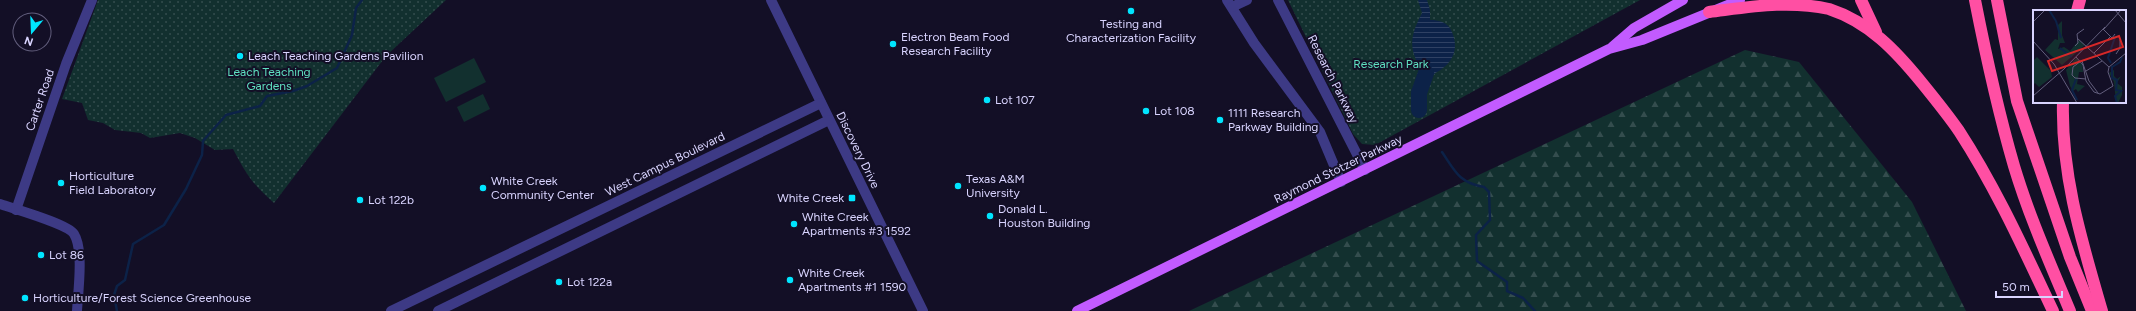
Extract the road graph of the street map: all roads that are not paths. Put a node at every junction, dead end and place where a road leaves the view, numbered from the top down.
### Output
1 (92, 0) edge
2 (771, 0) edge
3 (1247, 0) edge
4 (1278, 0) edge
5 (1683, 0) edge
6 (1740, 0) edge
7 (1861, 0) edge
8 (1975, 0) edge
9 (1996, 0) edge
10 (2080, 0) edge
11 (1229, 3) edge
12 (2077, 10) edge
13 (1709, 12) junction
14 (1876, 33) junction
15 (1609, 49) junction
16 (821, 103) junction
17 (2063, 103) edge
18 (829, 120) junction
19 (737, 144) junction
20 (745, 160) junction
21 (1365, 170) junction
22 (1341, 182) junction
23 (0, 204) edge
24 (16, 210) junction
25 (78, 311) edge
26 (391, 311) edge
27 (438, 311) edge
28 (923, 311) edge
29 (1077, 311) edge
30 (2053, 311) edge
31 (2070, 311) edge
32 (2092, 311) edge
33 (2102, 311) edge

1 - 24 street, Carter Road
2 - 16 street, Discovery Drive
3 - 11 street
4 - 21 street, Research Parkway
5 - 15 main road, Raymond Stotzer Parkway
6 - 13 main road, Raymond Stotzer Parkway
7 - 14 highway
8 - 31 highway
9 - 32 highway
10 - 12 highway
11 - 22 street
13 - 14 highway
13 - 15 main road, Raymond Stotzer Parkway
14 - 30 highway
15 - 21 main road, Raymond Stotzer Parkway
16 - 18 street, Discovery Drive
16 - 19 street, West Campus Boulevard
17 - 33 highway
18 - 20 street
18 - 28 street, Discovery Drive
19 - 20 street
19 - 26 street, West Campus Boulevard
20 - 27 street
21 - 22 main road, Raymond Stotzer Parkway
22 - 29 main road, Raymond Stotzer Parkway
23 - 24 street
24 - 25 street

